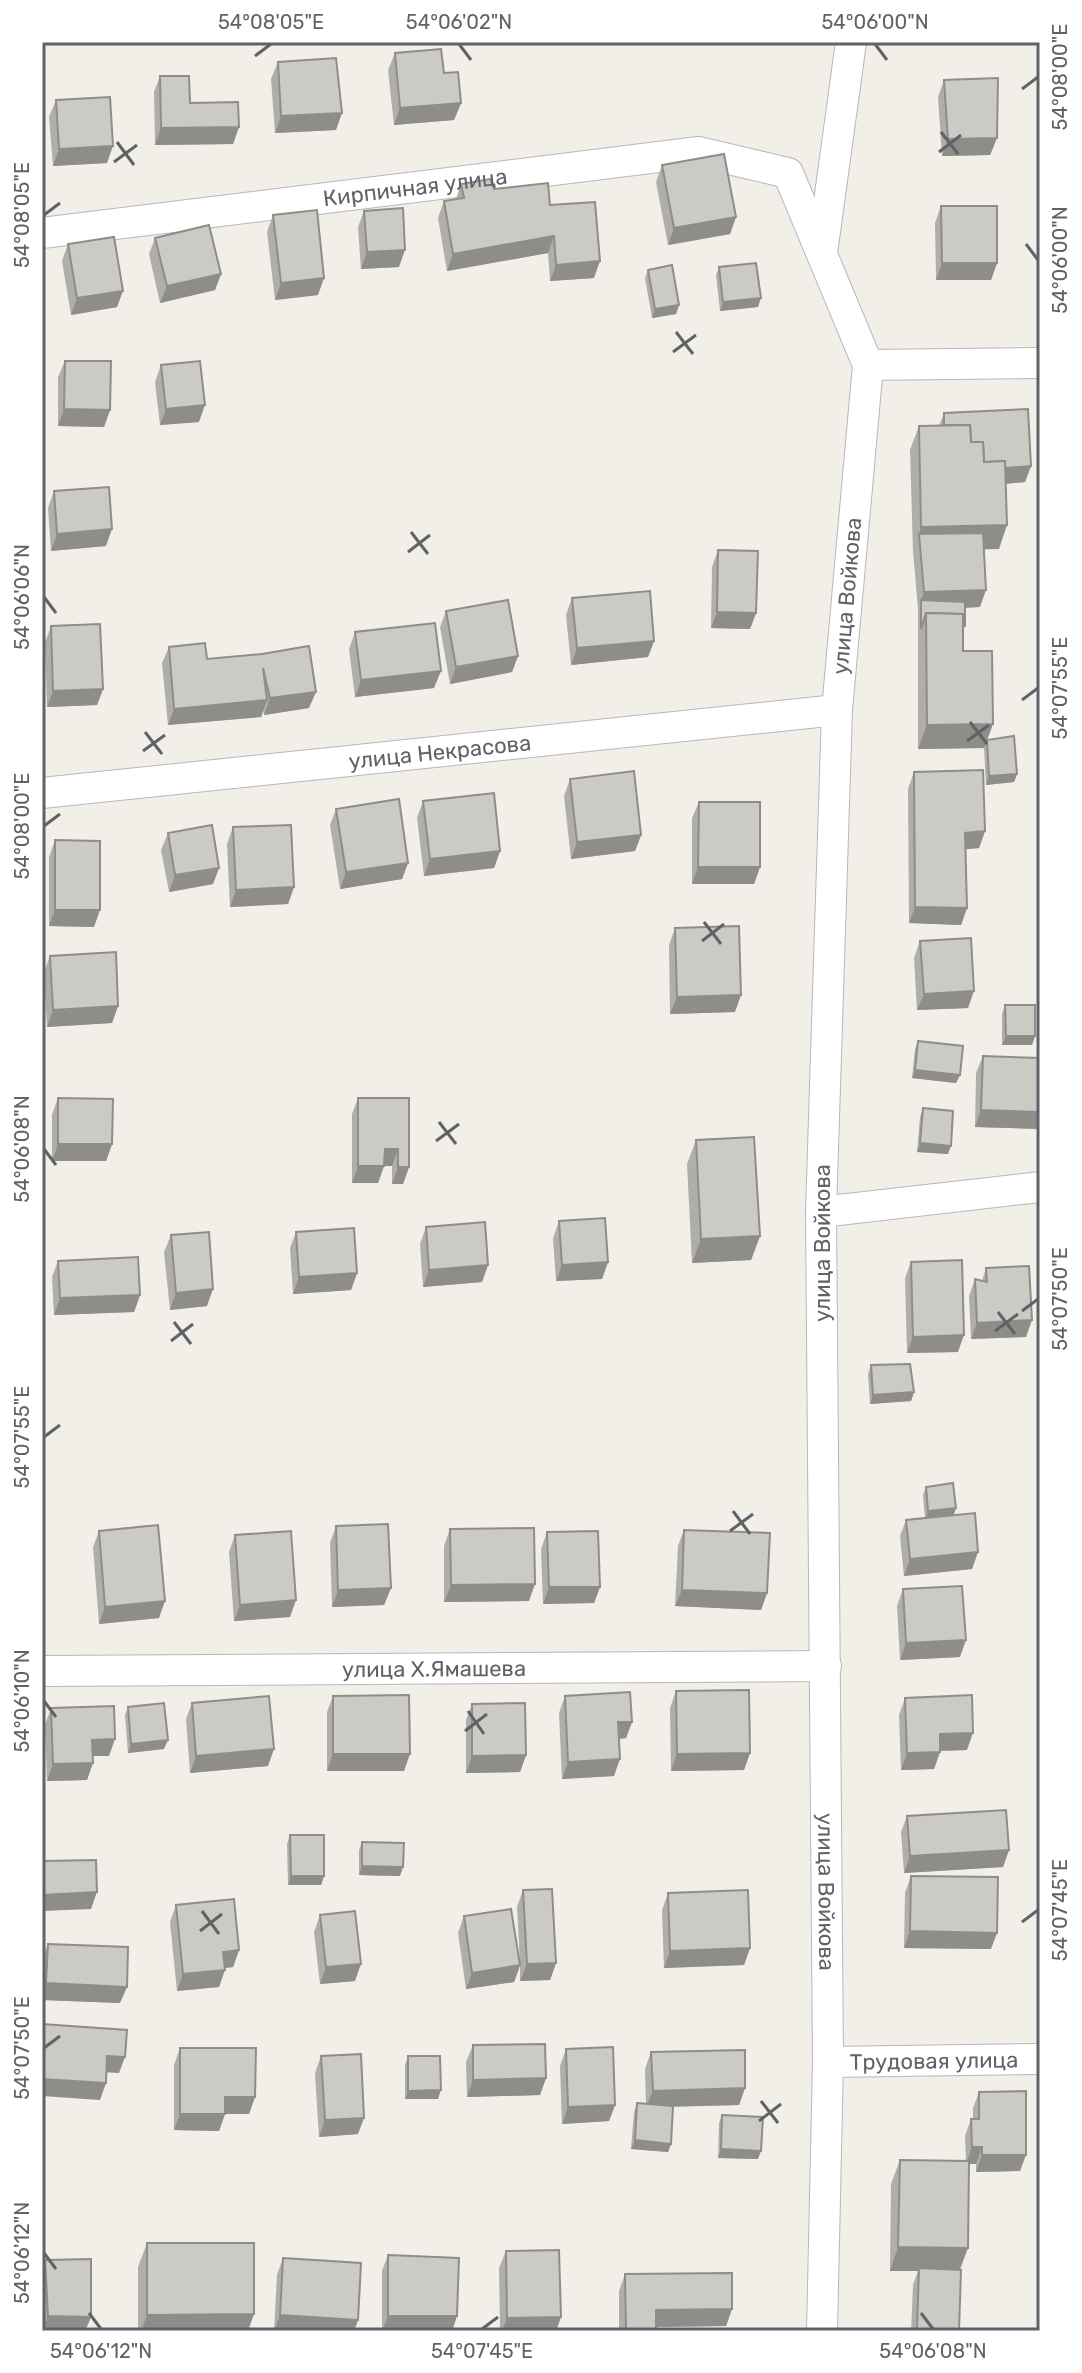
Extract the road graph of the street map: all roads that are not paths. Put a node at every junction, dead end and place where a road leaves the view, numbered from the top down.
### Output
1 (851, 42) edge
2 (788, 173) joint
3 (42, 233) edge
4 (822, 255) junction
5 (1040, 363) edge
6 (868, 365) junction
7 (837, 710) junction
8 (42, 793) edge
9 (1040, 1187) edge
10 (821, 1212) junction
11 (826, 1666) junction
12 (42, 1671) edge
13 (1040, 2059) edge
14 (828, 2062) junction
15 (822, 2331) edge

1 - 4 street
2 - 3 street, Кирпичная улица
2 - 4 street, улица Войкова
4 - 6 street, улица Войкова
5 - 6 street
6 - 7 street, улица Войкова
7 - 8 street, улица Некрасова
7 - 10 street, улица Войкова
9 - 10 street
10 - 11 street, улица Войкова
11 - 12 street, улица Х.Ямашева
11 - 14 street, улица Войкова
13 - 14 street, Трудовая улица
14 - 15 street, улица Войкова

